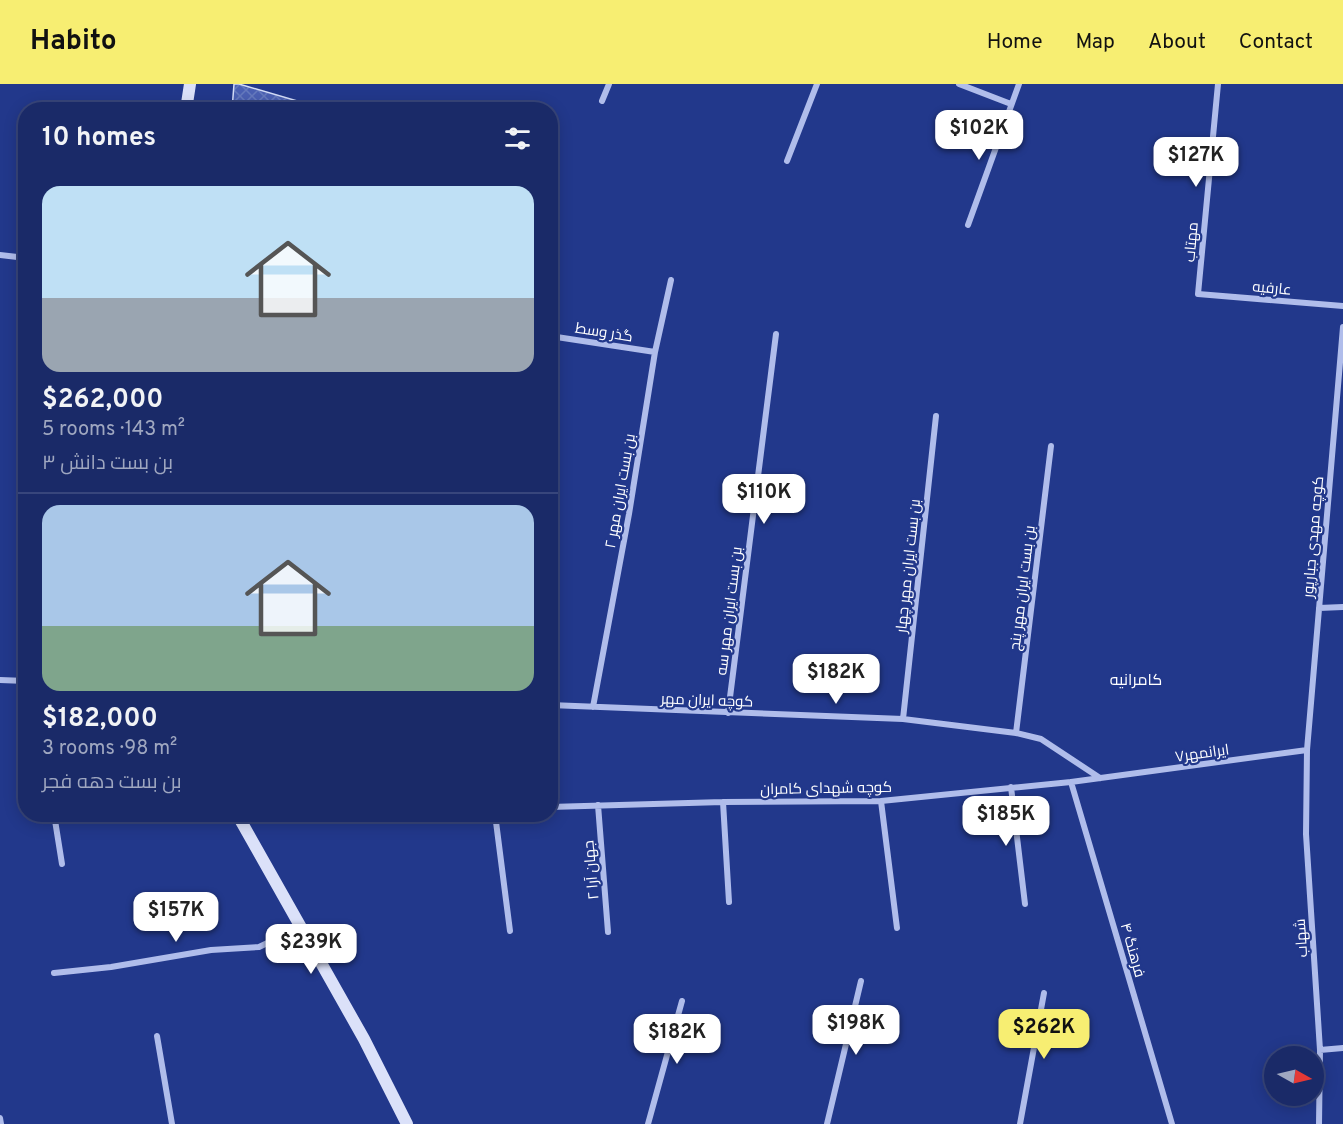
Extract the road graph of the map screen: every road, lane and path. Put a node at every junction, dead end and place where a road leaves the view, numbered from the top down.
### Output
1 (190, 84) edge
2 (609, 84) edge
3 (817, 84) edge
4 (958, 84) edge
5 (1019, 84) edge
6 (1218, 84) edge
7 (602, 101) dead end
8 (187, 102) edge
9 (1011, 104) junction
10 (787, 161) dead end
11 (968, 225) dead end
12 (0, 255) edge
13 (18, 257) edge
14 (671, 279) dead end
15 (1198, 294) joint
16 (1343, 306) edge
17 (1343, 327) edge
18 (776, 334) dead end
19 (558, 337) edge
20 (655, 352) junction
21 (936, 416) dead end
22 (1052, 446) dead end
23 (1343, 607) edge
24 (1319, 608) junction
25 (0, 680) edge
26 (18, 681) edge
27 (558, 705) edge
28 (593, 707) junction
29 (729, 713) junction
30 (903, 719) junction
31 (1016, 733) junction
32 (1307, 750) junction
33 (1100, 779) junction
34 (1071, 782) junction
35 (1011, 787) junction
36 (881, 801) junction
37 (723, 802) junction
38 (598, 805) junction
39 (558, 807) edge
40 (55, 822) edge
41 (241, 822) edge
42 (496, 822) edge
43 (62, 864) dead end
44 (729, 902) dead end
45 (1025, 904) dead end
46 (301, 927) junction
47 (897, 928) dead end
48 (510, 930) dead end
49 (608, 932) dead end
50 (54, 973) dead end
51 (861, 981) dead end
52 (1044, 993) dead end
53 (682, 1001) dead end
54 (157, 1036) dead end
55 (1320, 1046) edge
56 (1343, 1048) edge
57 (1324, 1050) edge
58 (1319, 1106) edge
59 (0, 1118) edge
60 (1, 1124) edge
61 (172, 1124) edge
62 (407, 1124) edge
63 (648, 1124) edge
64 (827, 1124) edge
65 (1020, 1124) edge
66 (1172, 1124) edge
67 (1319, 1124) edge

1 - 8 street
2 - 7 street
3 - 10 street
4 - 9 street
5 - 9 street
6 - 15 street, مهتاب
9 - 11 street
12 - 13 street
14 - 20 street, ۲ بن بست ایران مهر
15 - 16 street, عارفیه
17 - 24 street, کوچه مهدی جبارپور
18 - 29 street, بن بست ایران مهر سه
19 - 20 street, گذر وسط
20 - 28 street, ۲ بن بست ایران مهر
21 - 30 street, بن بست ایران مهر چهار
22 - 31 street, بن بست ایران مهر پنج
23 - 24 street
24 - 32 street, کوچه مهدی جبارپور
25 - 26 street
27 - 28 street, کوچه ایران مهر
28 - 29 street, کوچه ایران مهر
29 - 30 street, کوچه ایران مهر
30 - 31 street, کوچه ایران مهر
31 - 33 street, کوچه ایران مهر
32 - 33 street, ایرانمهر۷
32 - 55 street, شهاب
33 - 34 street, کوچه شهدای کامران
34 - 35 street, کوچه شهدای کامران
34 - 66 street, فرهنگ ۴
35 - 36 street, کوچه شهدای کامران
35 - 45 street
36 - 37 street, کوچه شهدای کامران
36 - 47 street
37 - 38 street, کوچه شهدای کامران
37 - 44 street
38 - 39 street, کوچه شهدای کامران
38 - 49 street, جهان آرا ۲
40 - 43 street
41 - 46 street
42 - 48 street
46 - 50 street
46 - 62 street
51 - 64 street
52 - 65 street
53 - 63 street
54 - 61 street
56 - 57 street
58 - 67 street, شهاب
59 - 60 street

